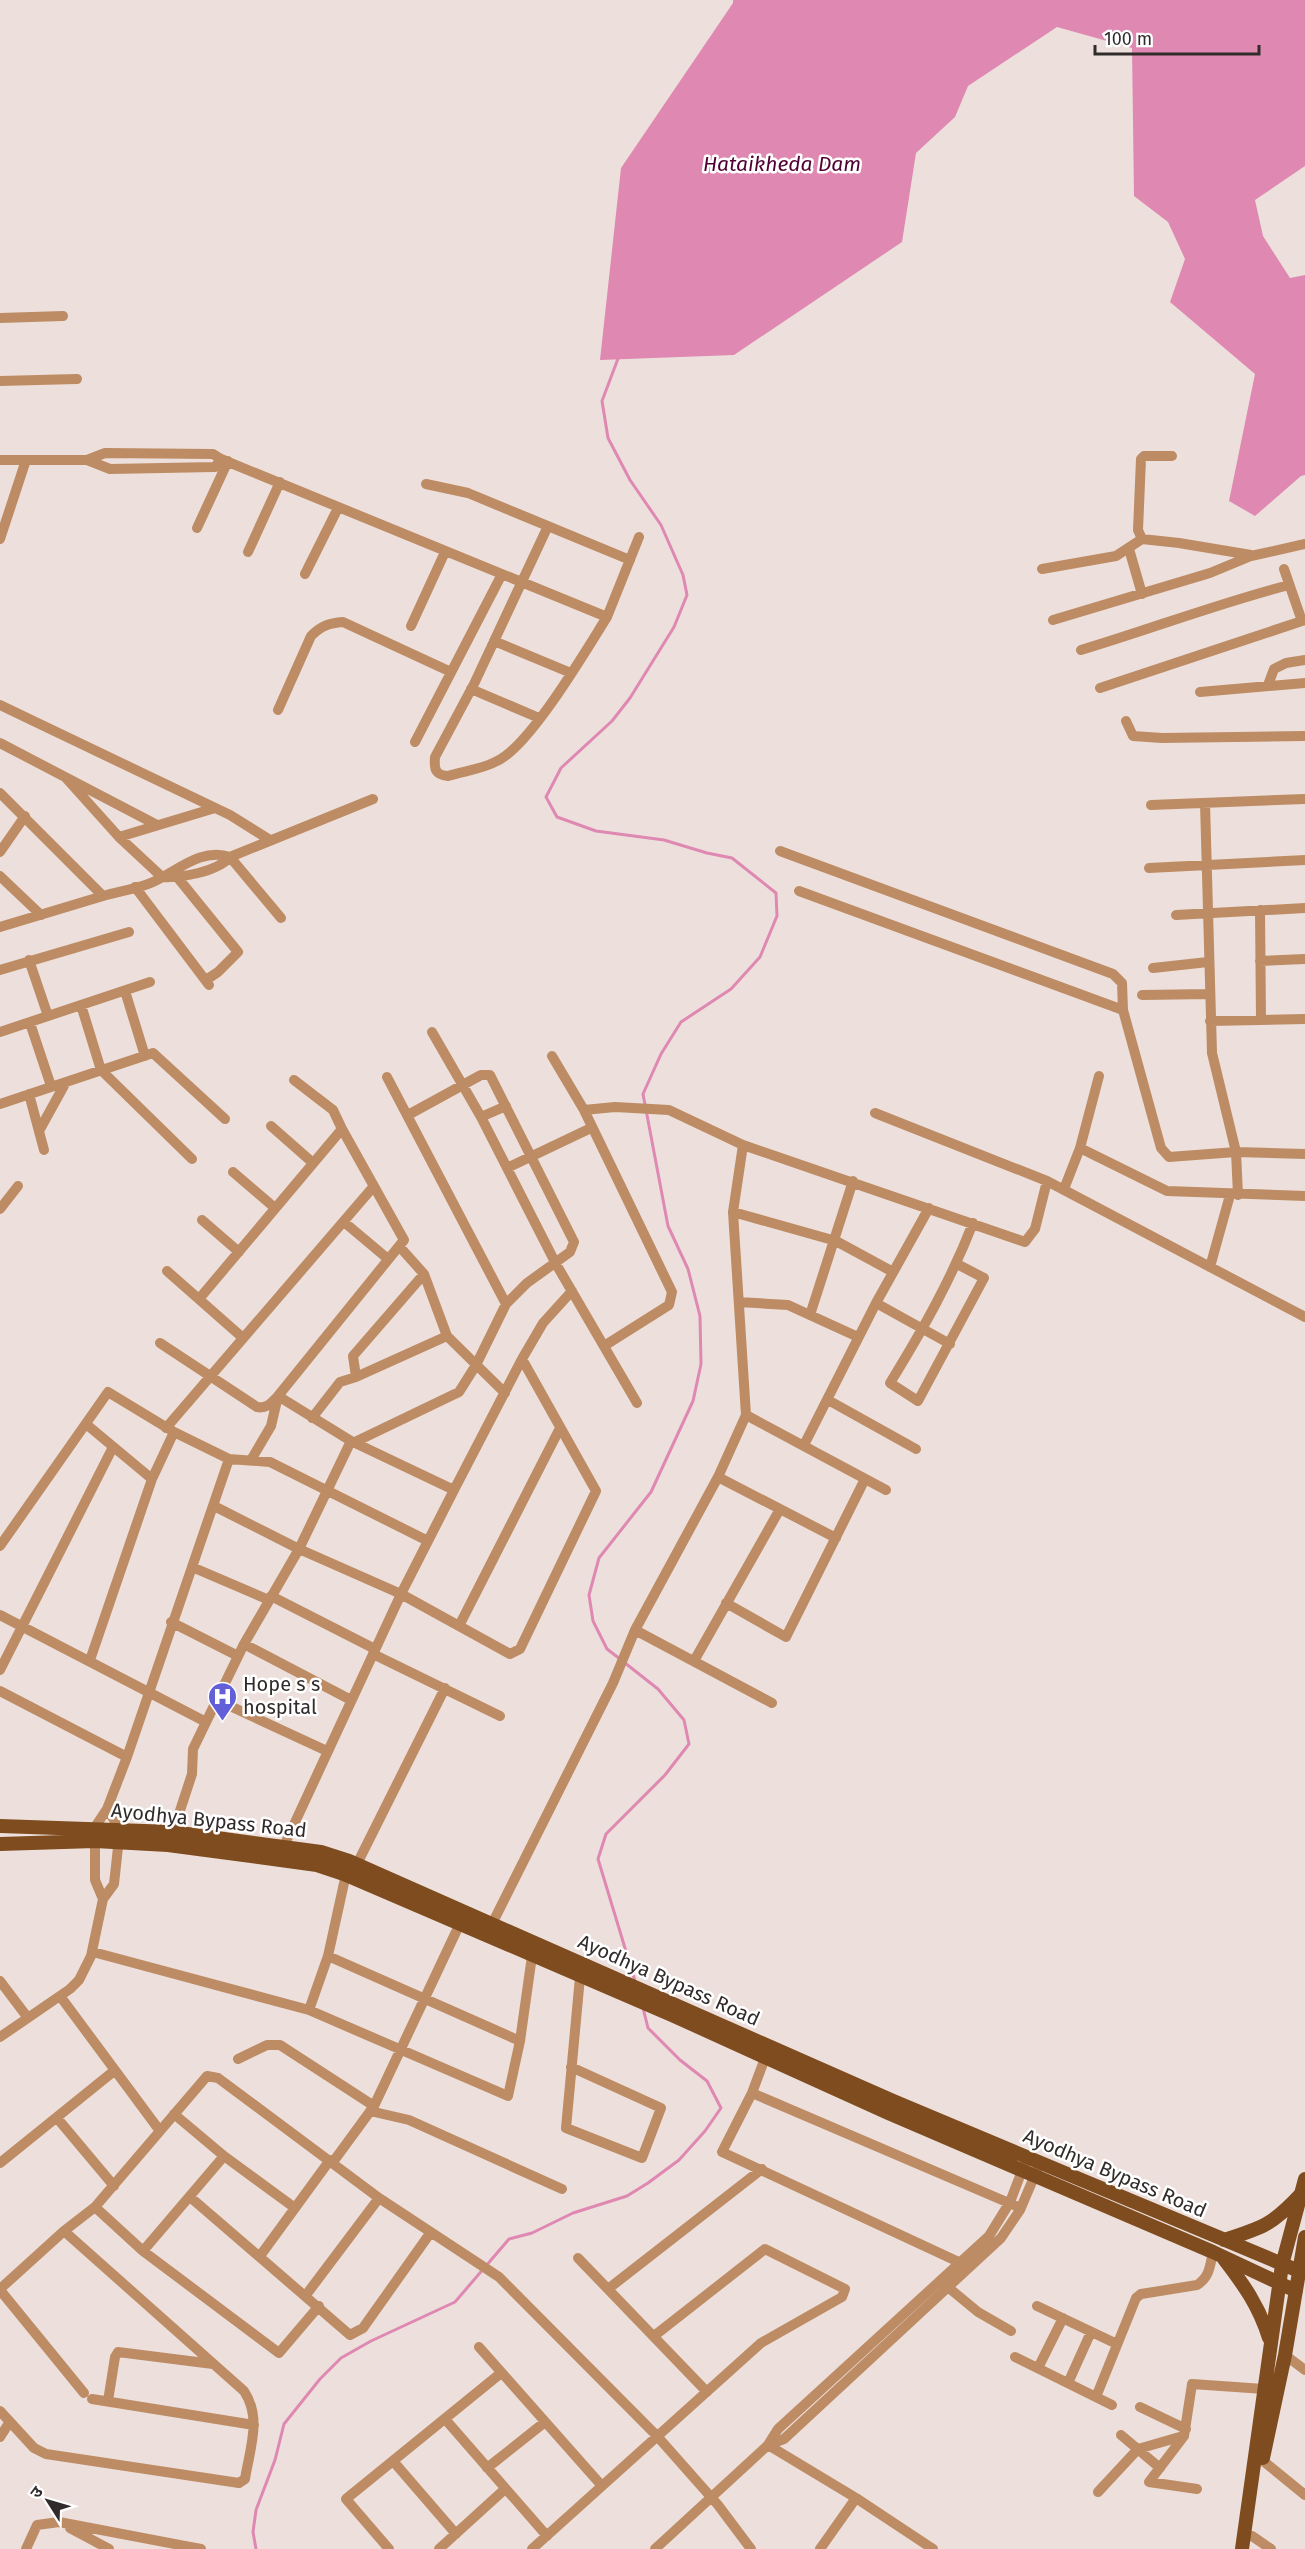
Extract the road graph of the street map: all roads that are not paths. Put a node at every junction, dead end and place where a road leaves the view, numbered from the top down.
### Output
1 (63, 316) dead end
2 (0, 318) edge
3 (77, 379) dead end
4 (0, 381) edge
5 (160, 452) junction
6 (1173, 456) dead end
7 (0, 460) edge
8 (26, 460) junction
9 (87, 460) junction
10 (224, 460) junction
11 (159, 468) junction
12 (279, 482) junction
13 (426, 484) dead end
14 (338, 508) junction
15 (548, 526) junction
16 (197, 528) dead end
17 (639, 537) dead end
18 (0, 539) edge
19 (1142, 539) junction
20 (1305, 544) edge
21 (1129, 549) junction
22 (248, 552) dead end
23 (444, 552) junction
24 (1251, 555) junction
25 (630, 560) junction
26 (1042, 569) dead end
27 (1284, 569) dead end
28 (305, 574) dead end
29 (502, 574) junction
30 (522, 583) junction
31 (1289, 585) junction
32 (1142, 594) junction
33 (607, 617) junction
34 (1053, 620) dead end
35 (1304, 620) edge
36 (411, 626) dead end
37 (494, 641) junction
38 (1081, 650) dead end
39 (1305, 660) edge
40 (451, 672) junction
41 (571, 673) junction
42 (1305, 683) edge
43 (1268, 686) junction
44 (1100, 688) dead end
45 (471, 689) junction
46 (1200, 692) dead end
47 (0, 705) edge
48 (278, 710) dead end
49 (539, 718) junction
50 (1126, 721) dead end
51 (1305, 736) edge
52 (415, 742) dead end
53 (0, 743) edge
54 (66, 778) junction
55 (0, 793) edge
56 (373, 799) dead end
57 (1305, 799) edge
58 (1204, 803) junction
59 (1151, 805) dead end
60 (215, 808) junction
61 (25, 816) junction
62 (157, 825) junction
63 (119, 837) junction
64 (270, 840) junction
65 (780, 851) dead end
66 (0, 852) edge
67 (230, 857) junction
68 (1305, 860) edge
69 (1207, 865) junction
70 (1149, 868) dead end
71 (0, 876) edge
72 (162, 877) junction
73 (178, 878) junction
74 (135, 887) junction
75 (799, 891) dead end
76 (103, 896) junction
77 (1305, 908) edge
78 (1260, 910) junction
79 (1207, 912) junction
80 (41, 915) junction
81 (1176, 915) dead end
82 (281, 918) dead end
83 (0, 927) edge
84 (129, 932) dead end
85 (1305, 959) edge
86 (29, 960) junction
87 (1260, 961) junction
88 (1208, 962) junction
89 (1153, 968) dead end
90 (0, 970) edge
91 (150, 982) dead end
92 (125, 991) junction
93 (1209, 993) junction
94 (1142, 995) dead end
95 (81, 1005) junction
96 (1123, 1010) junction
97 (48, 1016) junction
98 (1261, 1019) junction
99 (1305, 1019) edge
100 (1210, 1021) junction
101 (30, 1023) junction
102 (0, 1032) edge
103 (432, 1032) dead end
104 (145, 1056) junction
105 (552, 1056) dead end
106 (101, 1070) junction
107 (1099, 1076) dead end
108 (387, 1077) dead end
109 (294, 1080) dead end
110 (66, 1082) junction
111 (463, 1085) junction
112 (51, 1086) junction
113 (29, 1094) junction
114 (1, 1100) edge
115 (506, 1106) junction
116 (584, 1110) junction
117 (875, 1113) dead end
118 (408, 1115) junction
119 (481, 1117) junction
120 (225, 1119) dead end
121 (271, 1126) dead end
122 (591, 1128) junction
123 (342, 1129) junction
124 (39, 1131) junction
125 (743, 1145) junction
126 (1080, 1148) junction
127 (44, 1150) dead end
128 (1236, 1152) junction
129 (1305, 1154) edge
130 (531, 1158) junction
131 (192, 1159) dead end
132 (313, 1163) junction
133 (507, 1168) junction
134 (233, 1172) dead end
135 (853, 1181) junction
136 (1047, 1181) junction
137 (18, 1186) dead end
138 (374, 1186) junction
139 (1064, 1189) junction
140 (1234, 1195) junction
141 (1305, 1196) edge
142 (275, 1208) junction
143 (930, 1208) junction
144 (0, 1209) edge
145 (733, 1212) junction
146 (202, 1220) dead end
147 (344, 1221) junction
148 (974, 1223) junction
149 (836, 1241) junction
150 (399, 1246) junction
151 (239, 1252) junction
152 (388, 1259) junction
153 (957, 1263) junction
154 (556, 1264) junction
155 (1210, 1267) junction
156 (167, 1272) dead end
157 (893, 1272) junction
158 (424, 1274) junction
159 (572, 1291) junction
160 (199, 1299) junction
161 (739, 1302) junction
162 (876, 1303) junction
163 (506, 1304) junction
164 (810, 1315) junction
165 (1305, 1317) edge
166 (922, 1330) junction
167 (447, 1336) junction
168 (858, 1337) junction
169 (243, 1338) junction
170 (160, 1343) dead end
171 (950, 1344) junction
172 (604, 1346) junction
173 (522, 1359) junction
174 (476, 1365) junction
175 (211, 1375) junction
176 (356, 1377) junction
177 (505, 1393) junction
178 (828, 1400) junction
179 (276, 1401) junction
180 (637, 1403) dead end
181 (746, 1415) junction
182 (312, 1418) junction
183 (86, 1424) junction
184 (560, 1428) junction
185 (170, 1430) junction
186 (353, 1442) junction
187 (804, 1445) junction
188 (112, 1447) junction
189 (916, 1449) dead end
190 (229, 1459) junction
191 (251, 1460) junction
192 (718, 1477) junction
193 (152, 1479) junction
194 (866, 1479) junction
195 (454, 1490) junction
196 (886, 1490) dead end
197 (326, 1492) junction
198 (214, 1506) junction
199 (780, 1509) junction
200 (836, 1538) junction
201 (428, 1541) junction
202 (0, 1546) edge
203 (299, 1549) junction
204 (192, 1567) junction
205 (401, 1594) junction
206 (271, 1598) junction
207 (726, 1603) junction
208 (0, 1615) edge
209 (171, 1622) junction
210 (459, 1626) junction
211 (24, 1627) junction
212 (635, 1630) junction
213 (244, 1644) junction
214 (374, 1651) junction
215 (238, 1656) junction
216 (90, 1660) junction
217 (694, 1661) junction
218 (0, 1670) edge
219 (445, 1688) junction
220 (0, 1691) edge
221 (150, 1693) junction
222 (217, 1700) junction
223 (351, 1700) junction
224 (772, 1704) dead end
225 (500, 1716) dead end
226 (206, 1722) junction
227 (327, 1751) junction
228 (127, 1757) junction
229 (107, 1809) junction
230 (0, 1826) edge
231 (173, 1832) junction
232 (95, 1834) junction
233 (120, 1836) junction
234 (0, 1844) edge
235 (284, 1853) junction
236 (357, 1864) junction
237 (345, 1874) junction
238 (103, 1899) junction
239 (435, 1905) junction
240 (462, 1917) junction
241 (489, 1929) junction
242 (93, 1952) junction
243 (328, 1956) junction
244 (532, 1956) junction
245 (580, 1977) junction
246 (0, 1981) edge
247 (605, 1981) junction
248 (60, 1996) junction
249 (425, 1998) junction
250 (673, 2009) junction
251 (309, 2010) junction
252 (28, 2018) junction
253 (0, 2037) edge
254 (520, 2041) junction
255 (402, 2050) junction
256 (765, 2058) junction
257 (238, 2060) dead end
258 (571, 2067) junction
259 (114, 2071) junction
260 (752, 2093) junction
261 (372, 2109) junction
262 (174, 2114) junction
263 (57, 2118) junction
264 (160, 2131) junction
265 (224, 2156) junction
266 (332, 2161) junction
267 (0, 2163) edge
268 (1031, 2166) junction
269 (762, 2169) junction
270 (1305, 2179) edge
271 (114, 2186) junction
272 (562, 2189) dead end
273 (1301, 2194) junction
274 (190, 2197) junction
275 (379, 2198) junction
276 (1010, 2202) junction
277 (95, 2208) junction
278 (295, 2208) junction
279 (1020, 2210) junction
280 (64, 2231) junction
281 (431, 2232) junction
282 (1305, 2237) edge
283 (1224, 2240) junction
284 (143, 2251) junction
285 (1217, 2253) junction
286 (260, 2256) junction
287 (578, 2258) dead end
288 (964, 2265) junction
289 (1282, 2265) junction
290 (1299, 2271) junction
291 (944, 2283) junction
292 (1280, 2283) junction
293 (608, 2289) junction
294 (0, 2290) edge
295 (1296, 2291) junction
296 (306, 2295) junction
297 (319, 2306) junction
298 (1037, 2306) dead end
299 (1063, 2318) junction
300 (1011, 2331) dead end
301 (1091, 2332) junction
302 (654, 2336) junction
303 (1271, 2343) junction
304 (1117, 2344) junction
305 (479, 2347) dead end
306 (1285, 2355) junction
307 (1015, 2357) dead end
308 (213, 2364) junction
309 (1038, 2368) junction
310 (1305, 2370) edge
311 (501, 2373) junction
312 (1068, 2383) junction
313 (1264, 2389) junction
314 (706, 2392) junction
315 (1096, 2397) junction
316 (108, 2401) junction
317 (1112, 2405) dead end
318 (1140, 2407) dead end
319 (0, 2411) edge
320 (445, 2419) junction
321 (545, 2421) junction
322 (9, 2423) junction
323 (254, 2425) junction
324 (1185, 2433) junction
325 (1121, 2435) dead end
326 (657, 2436) junction
327 (0, 2437) edge
328 (768, 2445) junction
329 (1138, 2449) junction
330 (1262, 2460) junction
331 (393, 2461) junction
332 (488, 2468) junction
333 (1160, 2468) junction
334 (602, 2486) junction
335 (1197, 2488) dead end
336 (505, 2489) junction
337 (1098, 2492) dead end
338 (1305, 2495) edge
339 (711, 2497) junction
340 (856, 2498) junction
341 (59, 2522) junction
342 (456, 2534) junction
343 (547, 2536) junction
344 (1251, 2542) edge
345 (26, 2549) edge
346 (109, 2549) edge
347 (201, 2549) edge
348 (389, 2549) edge
349 (439, 2549) edge
350 (532, 2549) edge
351 (655, 2549) edge
352 (751, 2549) edge
353 (820, 2549) edge
354 (933, 2549) edge
355 (1242, 2549) edge
356 (1270, 2549) edge

1 - 2 street
3 - 4 street
5 - 9 street
5 - 10 street
5 - 11 street
6 - 19 street
7 - 8 street
8 - 9 street
8 - 18 street
9 - 11 street
10 - 11 street
10 - 12 street
10 - 16 street
12 - 14 street
12 - 22 street
13 - 15 street
14 - 23 street
14 - 28 street
15 - 25 street
15 - 30 street
17 - 25 street
19 - 21 street
19 - 24 street
20 - 24 street
21 - 26 street
21 - 32 street
23 - 29 street
23 - 36 street
24 - 32 street
25 - 33 street
27 - 31 street
29 - 30 street
29 - 40 street
30 - 33 street
30 - 37 street
31 - 35 street
31 - 38 street
32 - 34 street
33 - 41 street
35 - 44 street
37 - 41 street
37 - 45 street
39 - 43 street
40 - 48 street
40 - 52 street
41 - 49 street
42 - 43 street
43 - 46 street
45 - 49 street
45 - 49 street
47 - 60 street
50 - 51 street
53 - 54 street
54 - 62 street
54 - 63 street
55 - 61 street
56 - 64 street
57 - 58 street
58 - 59 street
58 - 69 street
60 - 62 street
60 - 64 street
61 - 66 street
61 - 76 street
62 - 63 street
63 - 72 street
64 - 67 street
65 - 96 street
67 - 72 street
67 - 73 street
67 - 82 street
68 - 69 street
69 - 70 street
69 - 79 street
71 - 80 street
72 - 73 street
72 - 74 street
73 - 74 street
74 - 76 street
75 - 96 street
76 - 80 street
77 - 78 street
78 - 79 street
78 - 87 street
79 - 81 street
79 - 88 street
80 - 83 street
84 - 86 street
85 - 87 street
86 - 90 street
86 - 97 street
87 - 98 street
88 - 89 street
88 - 93 street
91 - 92 street
92 - 95 street
92 - 104 street
93 - 94 street
93 - 100 street
95 - 97 street
95 - 106 street
96 - 128 street
97 - 101 street
98 - 99 street
98 - 100 street
100 - 128 street
101 - 102 street
101 - 112 street
103 - 111 street
104 - 106 street
104 - 120 street
105 - 116 street
106 - 110 street
106 - 131 street
107 - 126 street
108 - 118 street
109 - 123 street
110 - 112 street
110 - 124 street
111 - 115 street
111 - 118 street
111 - 119 street
112 - 113 street
113 - 114 street
113 - 124 street
115 - 119 street
115 - 130 street
116 - 122 street
116 - 125 street
117 - 136 street
118 - 163 street
119 - 133 street
121 - 132 street
122 - 130 street
122 - 172 street
123 - 132 street
123 - 138 street
124 - 127 street
125 - 135 street
125 - 145 street
126 - 139 street
126 - 140 street
128 - 129 street
128 - 140 street
130 - 133 street
130 - 154 street
132 - 142 street
133 - 154 street
134 - 142 street
135 - 143 street
135 - 149 street
136 - 139 street
136 - 148 street
137 - 144 street
138 - 147 street
138 - 150 street
139 - 155 street
140 - 141 street
140 - 155 street
142 - 151 street
143 - 148 street
143 - 157 street
145 - 149 street
145 - 161 street
146 - 151 street
147 - 152 street
147 - 169 street
148 - 153 street
149 - 157 street
149 - 164 street
150 - 152 street
150 - 158 street
151 - 160 street
152 - 179 street
153 - 166 street
153 - 171 street
154 - 159 street
154 - 163 street
155 - 165 street
156 - 160 street
157 - 162 street
158 - 167 street
158 - 176 street
159 - 172 street
159 - 173 street
160 - 169 street
161 - 164 street
161 - 181 street
162 - 166 street
162 - 168 street
163 - 174 street
164 - 168 street
166 - 171 street
166 - 171 street
167 - 174 street
167 - 176 street
168 - 178 street
169 - 175 street
170 - 175 street
172 - 180 street
173 - 177 street
173 - 184 street
174 - 177 street
174 - 186 street
175 - 179 street
175 - 185 street
176 - 182 street
177 - 195 street
178 - 187 street
178 - 189 street
179 - 182 street
179 - 191 street
181 - 187 street
181 - 192 street
182 - 186 street
183 - 185 street
183 - 188 street
183 - 202 street
184 - 210 street
184 - 210 street
185 - 190 street
185 - 193 street
186 - 195 street
186 - 197 street
187 - 194 street
188 - 193 street
188 - 211 street
190 - 191 street
190 - 198 street
191 - 197 street
192 - 199 street
192 - 212 street
193 - 216 street
194 - 196 street
194 - 200 street
195 - 201 street
197 - 201 street
197 - 203 street
198 - 203 street
198 - 204 street
199 - 200 street
199 - 207 street
200 - 207 street
201 - 205 street
203 - 205 street
203 - 206 street
204 - 206 street
204 - 209 street
205 - 210 street
205 - 214 street
206 - 213 street
206 - 214 street
207 - 217 street
208 - 211 street
209 - 215 street
209 - 221 street
211 - 216 street
211 - 218 street
212 - 217 street
212 - 241 street
213 - 215 street
213 - 223 street
214 - 219 street
214 - 223 street
215 - 222 street
216 - 221 street
217 - 224 street
219 - 225 street
219 - 236 street
220 - 228 street
221 - 226 street
221 - 228 street
222 - 226 street
222 - 227 street
223 - 227 street
226 - 231 street
227 - 235 street
228 - 229 street
229 - 232 street
229 - 233 street
230 - 232 main road, Ayodhya Bypass Road
231 - 233 main road, Ayodhya Bypass Road
231 - 235 main road, Ayodhya Bypass Road
232 - 233 main road, Ayodhya Bypass Road
232 - 234 main road, Ayodhya Bypass Road
232 - 238 street
233 - 235 main road, Ayodhya Bypass Road
233 - 238 street
235 - 236 main road, Ayodhya Bypass Road
235 - 237 main road, Ayodhya Bypass Road
236 - 239 main road, Ayodhya Bypass Road
237 - 239 main road, Ayodhya Bypass Road
237 - 243 street
238 - 242 street
239 - 240 main road, Ayodhya Bypass Road
240 - 241 main road, Ayodhya Bypass Road
240 - 249 street
241 - 244 main road, Ayodhya Bypass Road
241 - 247 main road, Ayodhya Bypass Road
242 - 248 street
242 - 251 street
243 - 249 street
243 - 251 street
244 - 245 main road, Ayodhya Bypass Road
244 - 254 street
245 - 247 main road, Ayodhya Bypass Road
245 - 258 street
246 - 252 street
247 - 250 main road, Ayodhya Bypass Road
248 - 252 street
248 - 259 street
249 - 254 street
249 - 255 street
250 - 256 main road, Ayodhya Bypass Road
250 - 268 main road, Ayodhya Bypass Road
251 - 255 street
252 - 253 street
254 - 255 street
255 - 261 street
256 - 260 street
256 - 268 main road, Ayodhya Bypass Road
257 - 261 street
258 - 258 street
259 - 263 street
259 - 264 street
260 - 269 street
260 - 276 street
261 - 266 street
261 - 272 street
262 - 264 street
262 - 265 street
262 - 266 street
263 - 267 street
263 - 271 street
264 - 271 street
265 - 274 street
265 - 278 street
266 - 275 street
266 - 278 street
268 - 276 street
268 - 279 street
268 - 283 main road, Ayodhya Bypass Road
268 - 285 main road, Ayodhya Bypass Road
269 - 288 street
269 - 293 street
270 - 273 main road
271 - 277 street
273 - 283 main road
273 - 289 main road
274 - 284 street
274 - 286 street
275 - 281 street
275 - 296 street
276 - 279 street
276 - 288 street
277 - 280 street
277 - 284 street
278 - 286 street
279 - 288 street
280 - 294 street
280 - 308 street
281 - 297 street
281 - 326 street
282 - 290 main road
283 - 289 main road, Ayodhya Bypass Road
284 - 297 street
285 - 292 main road, Ayodhya Bypass Road
285 - 303 main road
285 - 304 street
286 - 296 street
287 - 293 street
288 - 291 street
289 - 290 main road, Ayodhya Bypass Road
289 - 292 main road
290 - 295 main road
291 - 300 street
291 - 328 street
292 - 295 main road, Ayodhya Bypass Road
292 - 303 main road
293 - 302 street
294 - 316 street
295 - 306 main road
296 - 297 street
298 - 299 street
299 - 301 street
299 - 309 street
301 - 304 street
301 - 312 street
302 - 314 street
302 - 314 street
303 - 313 main road
304 - 315 street
305 - 311 street
306 - 310 street
306 - 330 main road
307 - 309 street
308 - 316 street
308 - 323 street
309 - 312 street
311 - 320 street
311 - 321 street
312 - 315 street
313 - 324 street
313 - 355 main road
314 - 326 street
315 - 317 street
316 - 323 street
318 - 324 street
319 - 322 street
320 - 331 street
320 - 332 street
321 - 332 street
321 - 334 street
322 - 323 street
322 - 327 street
324 - 329 street
324 - 333 street
325 - 329 street
326 - 334 street
326 - 339 street
328 - 339 street
328 - 340 street
329 - 333 street
329 - 337 street
330 - 338 street
330 - 344 main road
331 - 342 street
331 - 348 street
332 - 336 street
333 - 335 street
334 - 343 street
336 - 342 street
336 - 343 street
339 - 351 street
339 - 352 street
340 - 353 street
340 - 354 street
341 - 345 street
341 - 346 street
341 - 347 street
342 - 349 street
343 - 350 street
344 - 356 street

